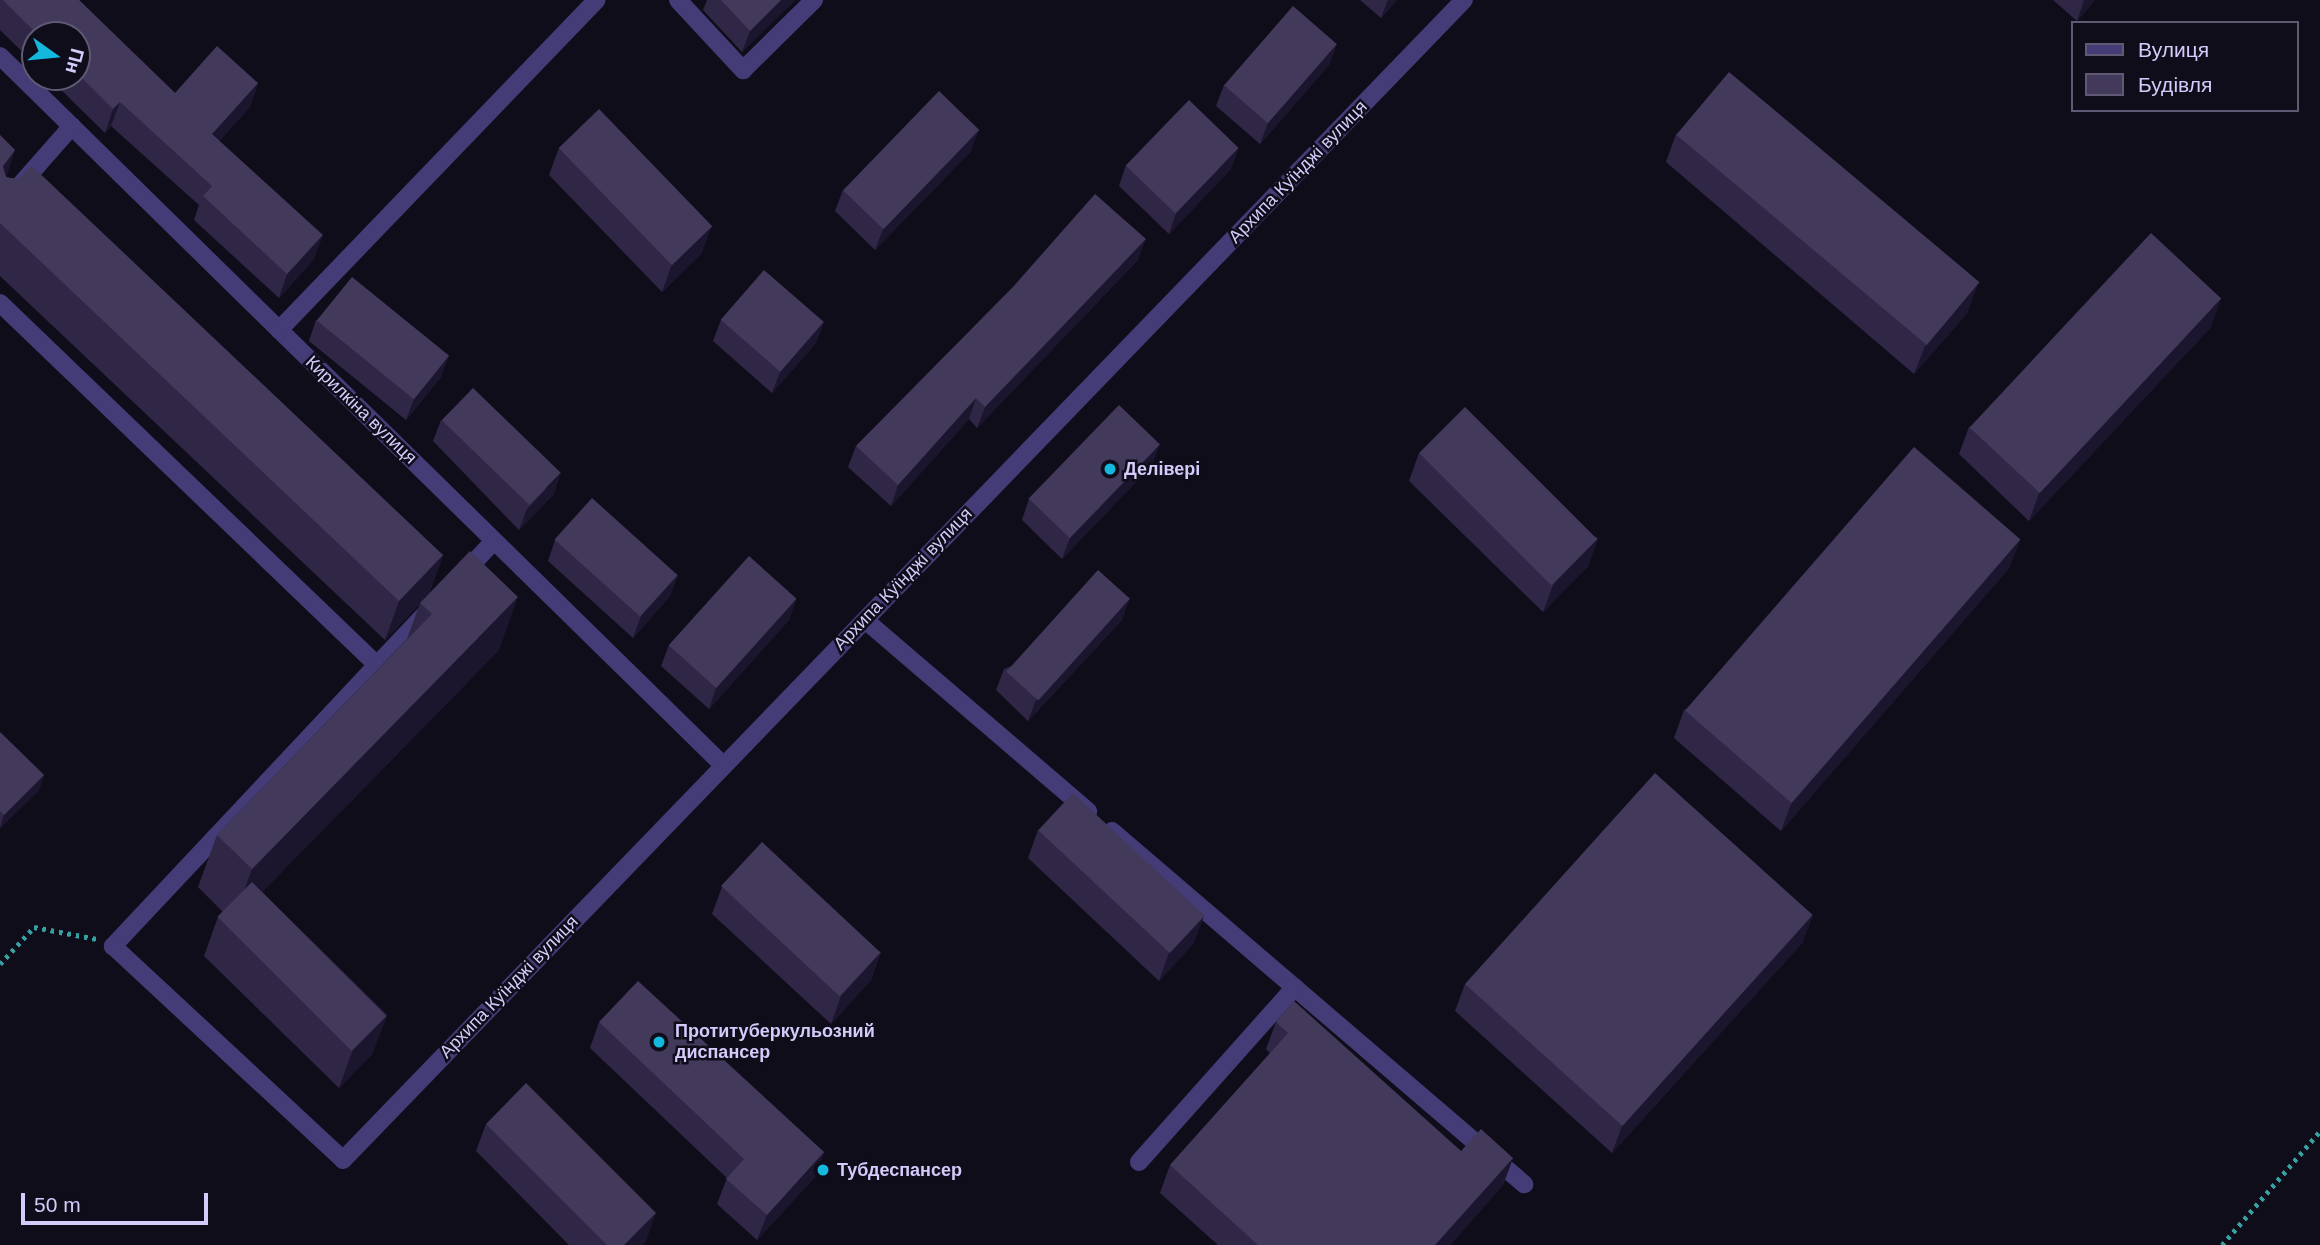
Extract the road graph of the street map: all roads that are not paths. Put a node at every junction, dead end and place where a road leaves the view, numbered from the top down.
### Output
1 (597, 0) edge
2 (678, 0) edge
3 (814, 0) edge
4 (1464, 0) edge
5 (0, 56) edge
6 (72, 126) junction
7 (0, 208) edge
8 (0, 303) edge
9 (279, 330) junction
10 (494, 541) junction
11 (865, 620) junction
12 (377, 666) junction
13 (722, 764) junction
14 (1295, 987) junction
15 (1139, 1162) dead end
16 (1524, 1184) dead end

1 - 9 street
2 - 3 street
4 - 11 street, Архипа Куїнджі вулиця
5 - 6 street, Кирилкіна вулиця
6 - 7 street
6 - 9 street, Кирилкіна вулиця
8 - 12 street
9 - 10 street, Кирилкіна вулиця
10 - 12 street
10 - 13 street, Кирилкіна вулиця
11 - 13 street, Архипа Куїнджі вулиця
11 - 14 street
12 - 13 street, Архипа Куїнджі вулиця
14 - 15 street
14 - 16 street

